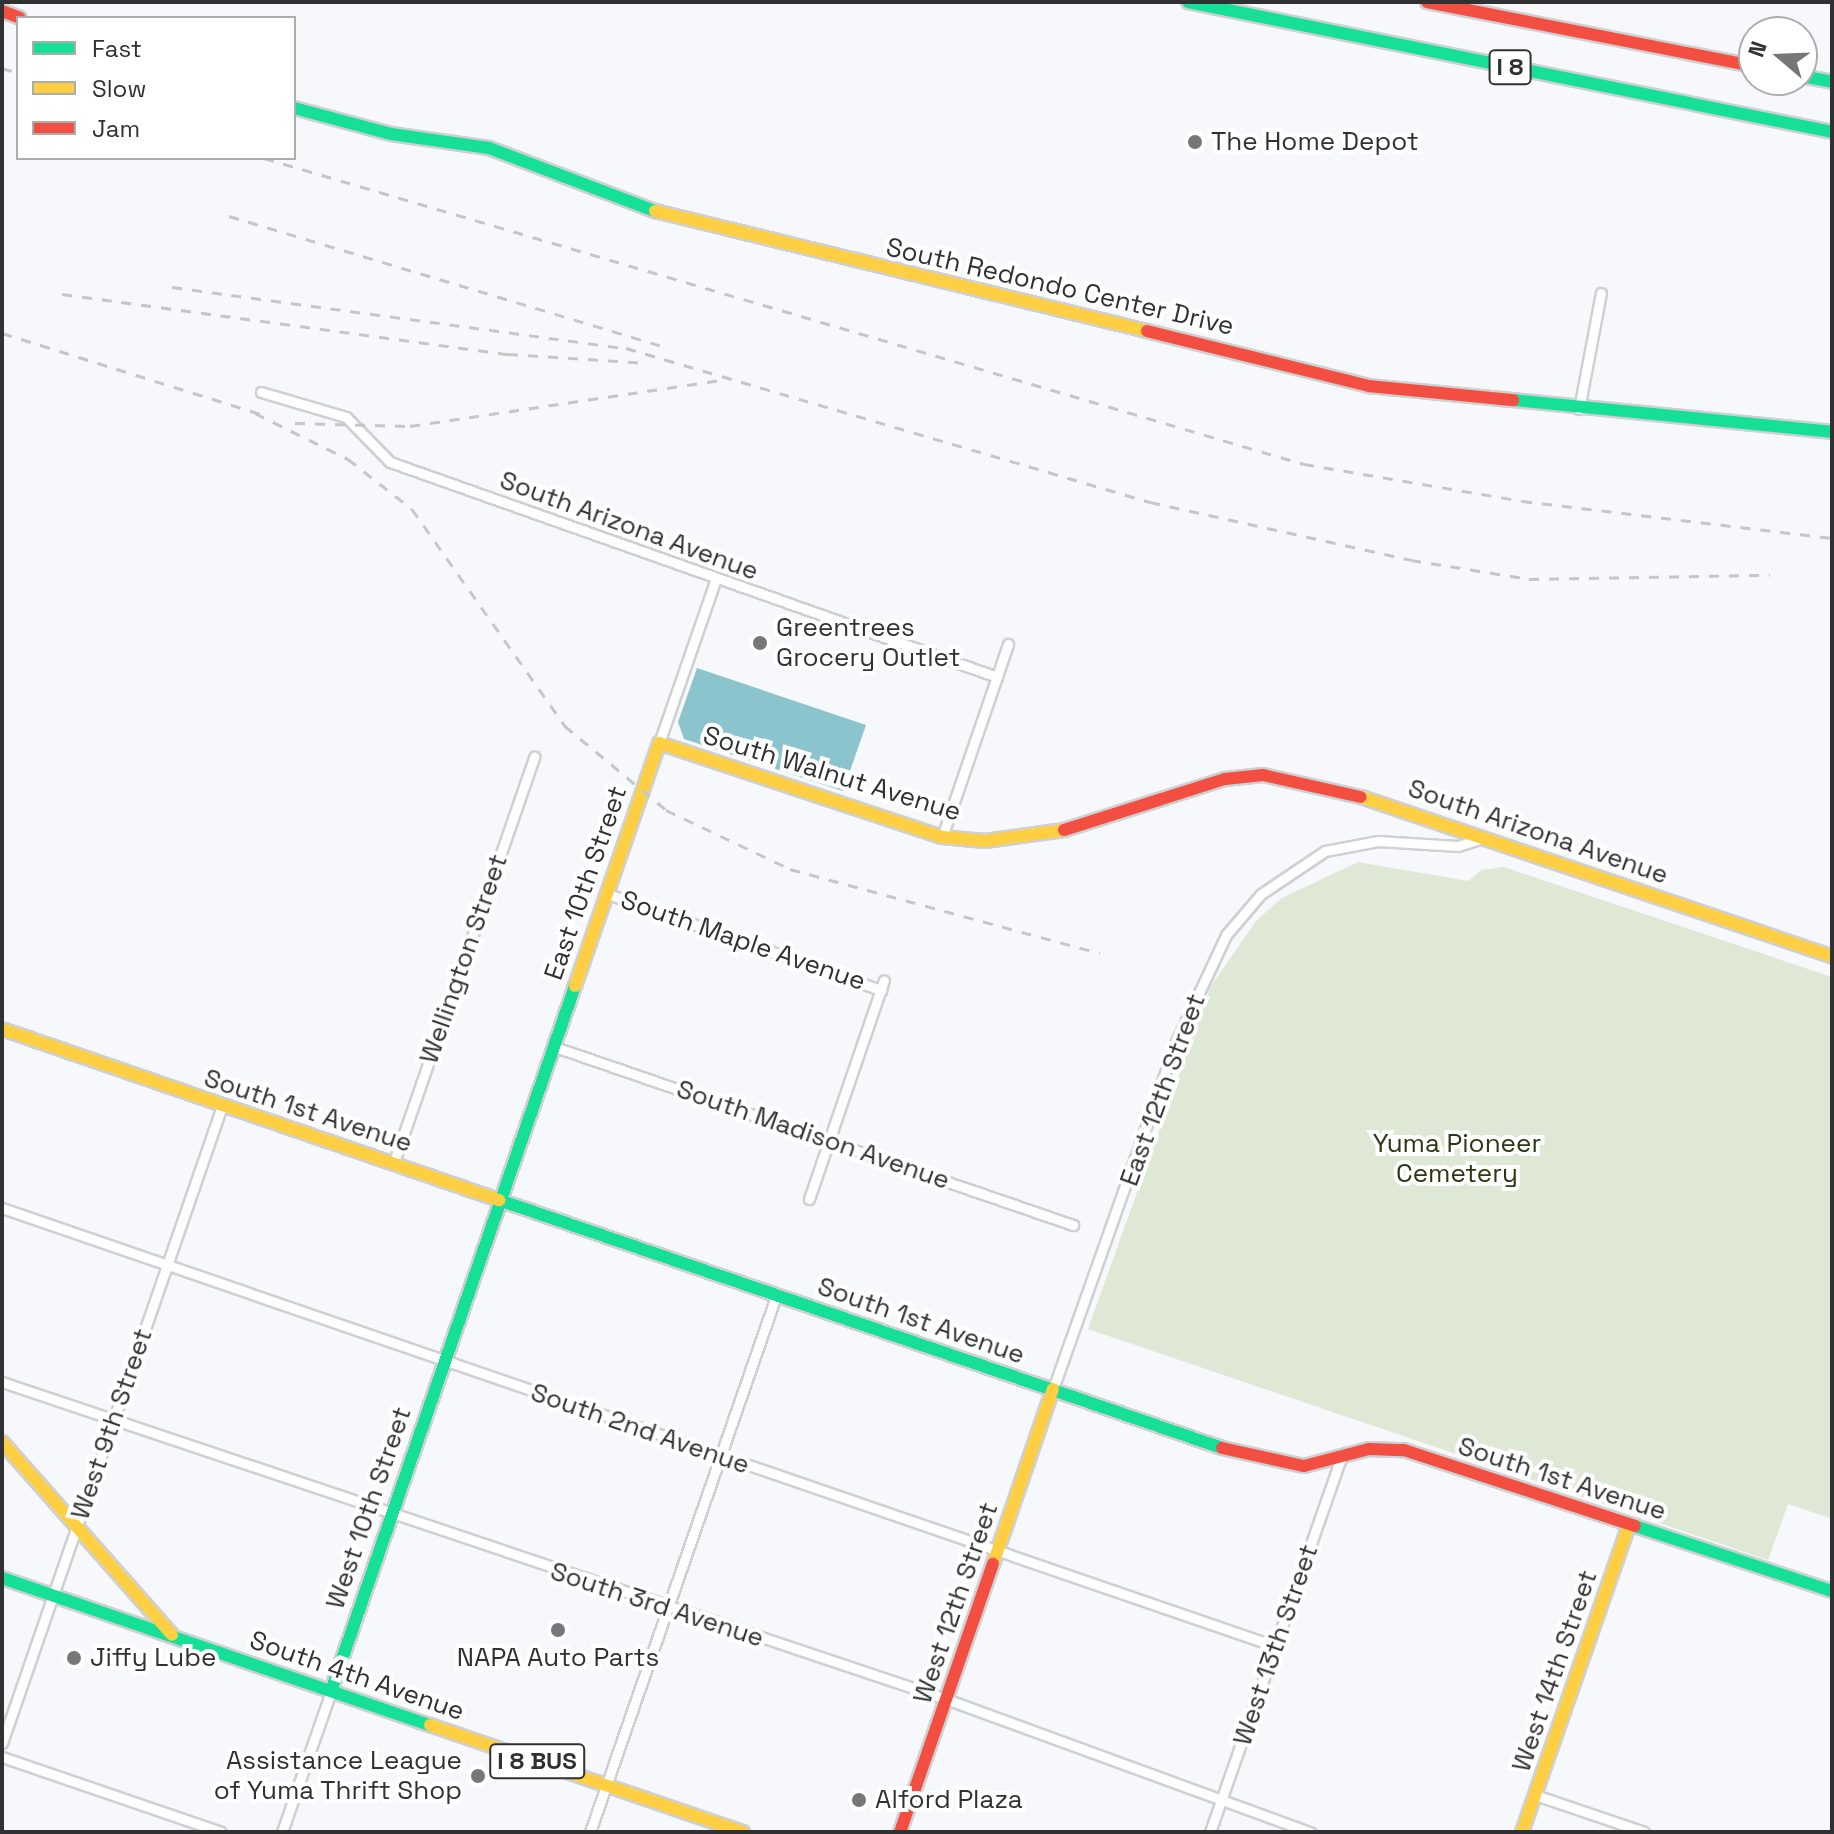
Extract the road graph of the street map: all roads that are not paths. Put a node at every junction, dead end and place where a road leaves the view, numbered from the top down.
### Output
1 (1188, 2) edge
2 (1427, 2) edge
3 (1465, 2) edge
4 (1495, 16) junction
5 (1738, 63) edge
6 (296, 109) edge
7 (1832, 132) edge
8 (1601, 293) dead end
9 (261, 392) dead end
10 (1579, 409) junction
11 (1832, 432) edge
12 (715, 581) junction
13 (1008, 644) dead end
14 (997, 677) junction
15 (659, 743) junction
16 (534, 757) dead end
17 (1225, 779) joint
18 (942, 837) junction
19 (1486, 837) junction
20 (605, 893) junction
21 (1832, 956) edge
22 (884, 980) dead end
23 (881, 990) junction
24 (2, 1029) edge
25 (552, 1046) junction
26 (222, 1106) junction
27 (828, 1140) junction
28 (394, 1162) junction
29 (498, 1199) junction
30 (809, 1199) dead end
31 (2, 1208) edge
32 (1073, 1225) dead end
33 (167, 1265) junction
34 (776, 1296) junction
35 (442, 1360) junction
36 (2, 1382) edge
37 (1053, 1389) junction
38 (114, 1419) junction
39 (2, 1442) edge
40 (720, 1456) junction
41 (1341, 1457) junction
42 (389, 1515) junction
43 (1629, 1525) junction
44 (77, 1526) junction
45 (997, 1550) junction
46 (2, 1578) edge
47 (1832, 1591) edge
48 (53, 1595) junction
49 (666, 1610) junction
50 (172, 1635) junction
51 (1278, 1647) junction
52 (331, 1691) junction
53 (946, 1699) junction
54 (2, 1743) edge
55 (2, 1757) edge
56 (607, 1785) junction
57 (1535, 1795) junction
58 (1220, 1802) junction
59 (221, 1832) edge
60 (282, 1832) edge
61 (590, 1832) edge
62 (743, 1832) edge
63 (900, 1832) edge
64 (1210, 1832) edge
65 (1310, 1832) edge
66 (1522, 1832) edge
67 (1644, 1832) edge

1 - 7 main road, I 8
2 - 4 main road, I 8
3 - 4 main road
4 - 5 main road, I 8
6 - 10 main road, South Redondo Center Drive
8 - 10 street
9 - 12 street, South Arizona Avenue
10 - 11 main road, South Redondo Center Drive
12 - 14 street, South Arizona Avenue
12 - 15 street, East 10th Street
13 - 14 street
14 - 18 street
15 - 18 main road, South Walnut Avenue
15 - 20 main road, East 10th Street
16 - 28 street, Wellington Street
17 - 18 main road, South Walnut Avenue
17 - 19 main road, South Arizona Avenue
19 - 21 main road, South Arizona Avenue
19 - 37 street, East 12th Street
20 - 23 street, South Maple Avenue
20 - 25 main road, East 10th Street
22 - 23 street
23 - 27 street
24 - 26 main road, South 1st Avenue
25 - 27 street, South Madison Avenue
25 - 29 main road, East 10th Street
26 - 28 main road, South 1st Avenue
26 - 33 street, West 9th Street
27 - 30 street
27 - 32 street, South Madison Avenue
28 - 29 main road, South 1st Avenue
29 - 34 main road, South 1st Avenue
29 - 35 main road, West 10th Street
31 - 33 street, South 2nd Avenue
33 - 35 street, South 2nd Avenue
33 - 38 street, West 9th Street
34 - 37 main road, South 1st Avenue
34 - 40 street
35 - 40 street, South 2nd Avenue
35 - 42 main road, West 10th Street
36 - 38 street, South 3rd Avenue
37 - 41 main road, South 1st Avenue
37 - 45 main road, West 12th Street
38 - 42 street, South 3rd Avenue
38 - 44 street, West 9th Street
39 - 44 main road
40 - 45 street, South 2nd Avenue
40 - 49 street
41 - 43 main road, South 1st Avenue
41 - 51 street, West 13th Street
42 - 49 street, South 3rd Avenue
42 - 52 main road, West 10th Street
43 - 47 main road, South 1st Avenue
43 - 57 main road, West 14th Street
44 - 48 street, West 9th Street
44 - 50 main road
45 - 51 street, South 2nd Avenue
45 - 53 main road, West 12th Street
46 - 48 main road, South 4th Avenue / I 8 BUS
48 - 50 main road, South 4th Avenue / I 8 BUS
48 - 54 street, West 9th Street
49 - 53 street, South 3rd Avenue
49 - 56 street
50 - 52 main road, South 4th Avenue / I 8 BUS
51 - 58 street, West 13th Street
52 - 56 main road, South 4th Avenue / I 8 BUS
52 - 60 street, West 10th Street
53 - 58 street, South 3rd Avenue
53 - 63 main road, West 12th Street
55 - 59 street
56 - 61 street
56 - 62 main road, South 4th Avenue / I 8 BUS
57 - 66 main road, West 14th Street
57 - 67 street
58 - 64 street, West 13th Street
58 - 65 street, South 3rd Avenue

